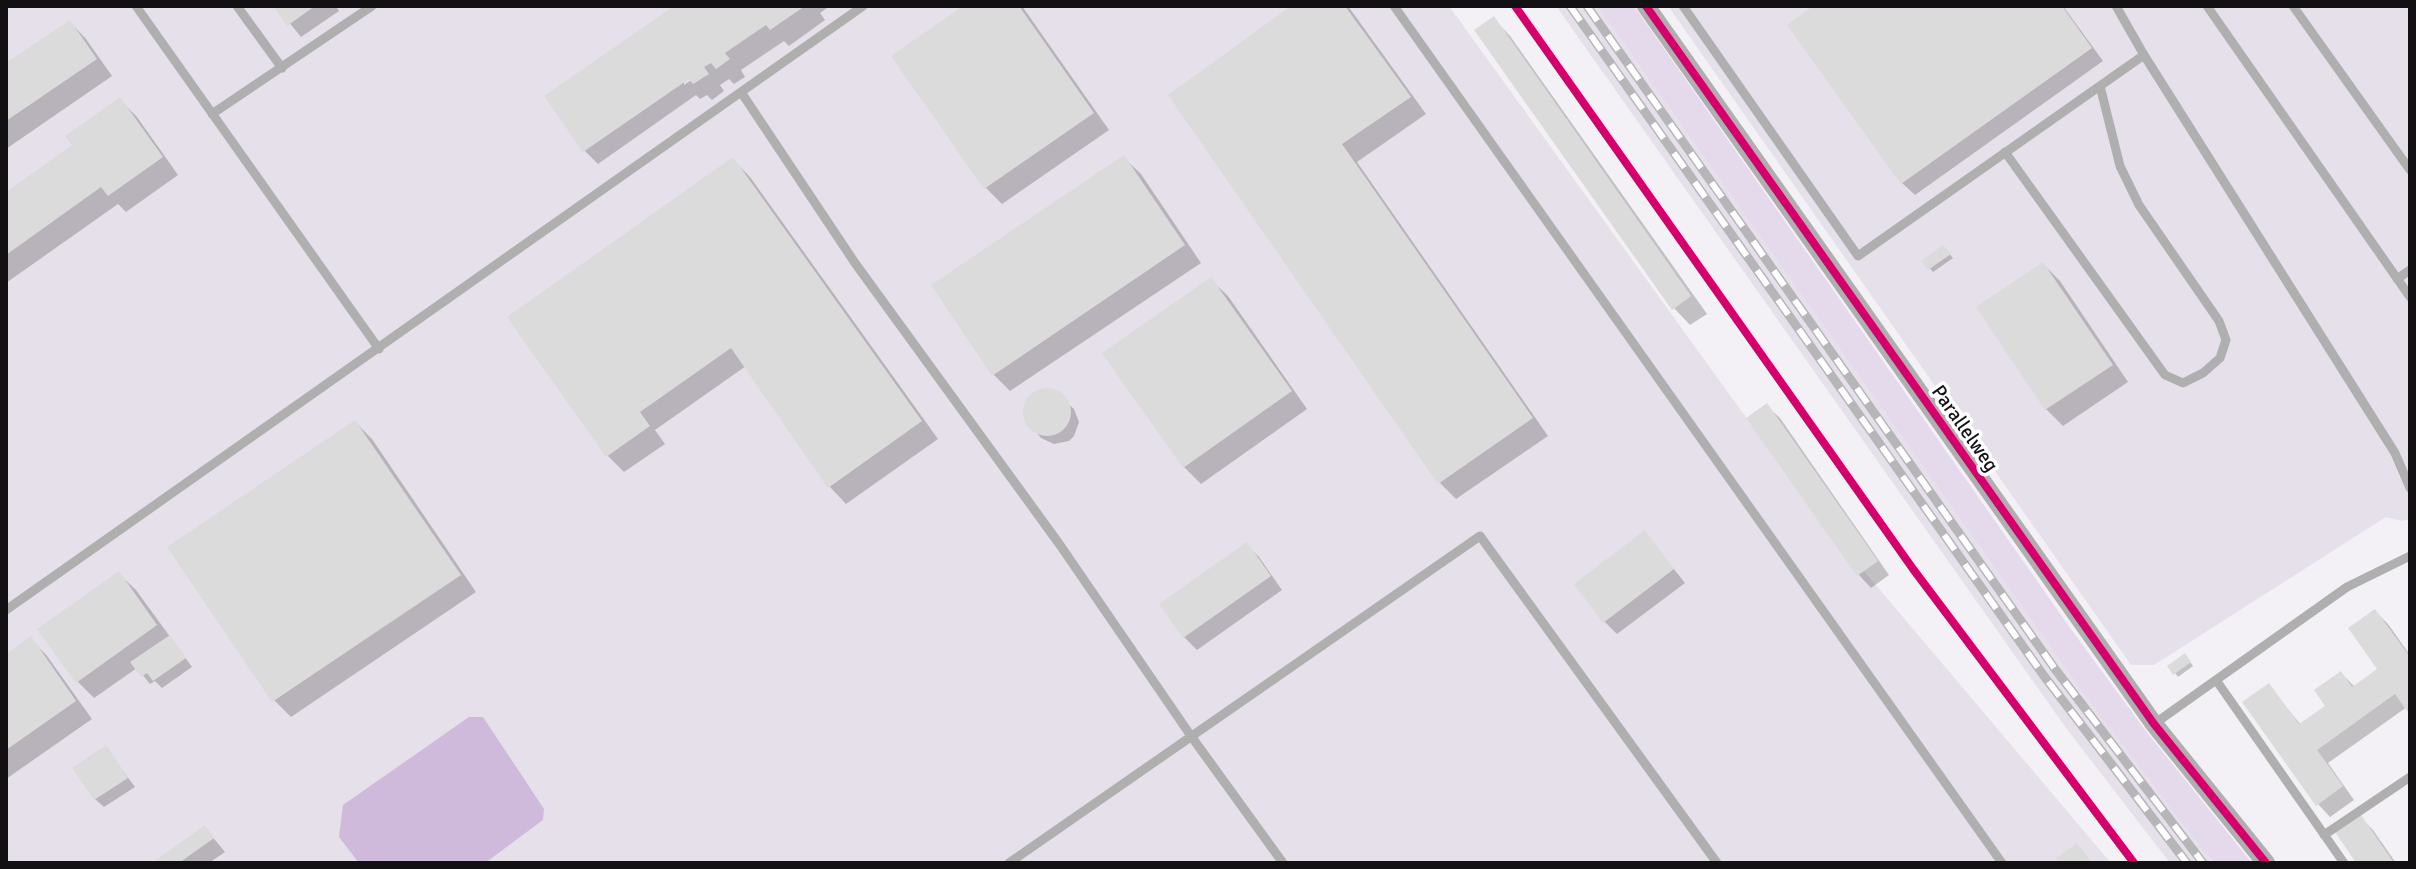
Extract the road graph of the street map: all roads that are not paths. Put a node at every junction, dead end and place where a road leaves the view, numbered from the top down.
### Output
1 (136, 6) edge
2 (237, 6) edge
3 (372, 6) edge
4 (863, 6) edge
5 (1394, 6) edge
6 (1646, 6) edge
7 (1683, 6) edge
8 (2116, 6) edge
9 (2207, 6) edge
10 (2293, 6) edge
11 (2144, 55) junction
12 (282, 68) junction
13 (2100, 86) junction
14 (741, 92) junction
15 (212, 114) junction
16 (2005, 152) junction
17 (2410, 170) edge
18 (2410, 270) edge
19 (2397, 279) junction
20 (2410, 297) edge
21 (379, 349) junction
22 (2410, 488) edge
23 (2410, 556) edge
24 (6, 610) edge
25 (2216, 680) junction
26 (2154, 724) junction
27 (1191, 736) junction
28 (2410, 777) edge
29 (2324, 835) junction
30 (1009, 863) edge
31 (1283, 863) edge
32 (1717, 863) edge
33 (2002, 863) edge
34 (2266, 863) edge
35 (2344, 863) edge

1 - 15 lane
2 - 12 lane
3 - 12 lane
4 - 14 lane
5 - 33 lane
6 - 26 street, Parallelweg
7 - 16 lane
8 - 11 lane
9 - 19 lane
10 - 17 lane
11 - 13 lane
11 - 22 lane
12 - 15 lane
13 - 16 lane
13 - 16 lane
14 - 21 lane
14 - 27 lane
15 - 21 lane
18 - 19 lane
19 - 20 lane
21 - 24 lane
23 - 25 lane
25 - 26 lane
25 - 29 lane
26 - 34 street, Parallelweg
27 - 30 lane
27 - 31 lane
27 - 32 lane
28 - 29 lane
29 - 35 lane

